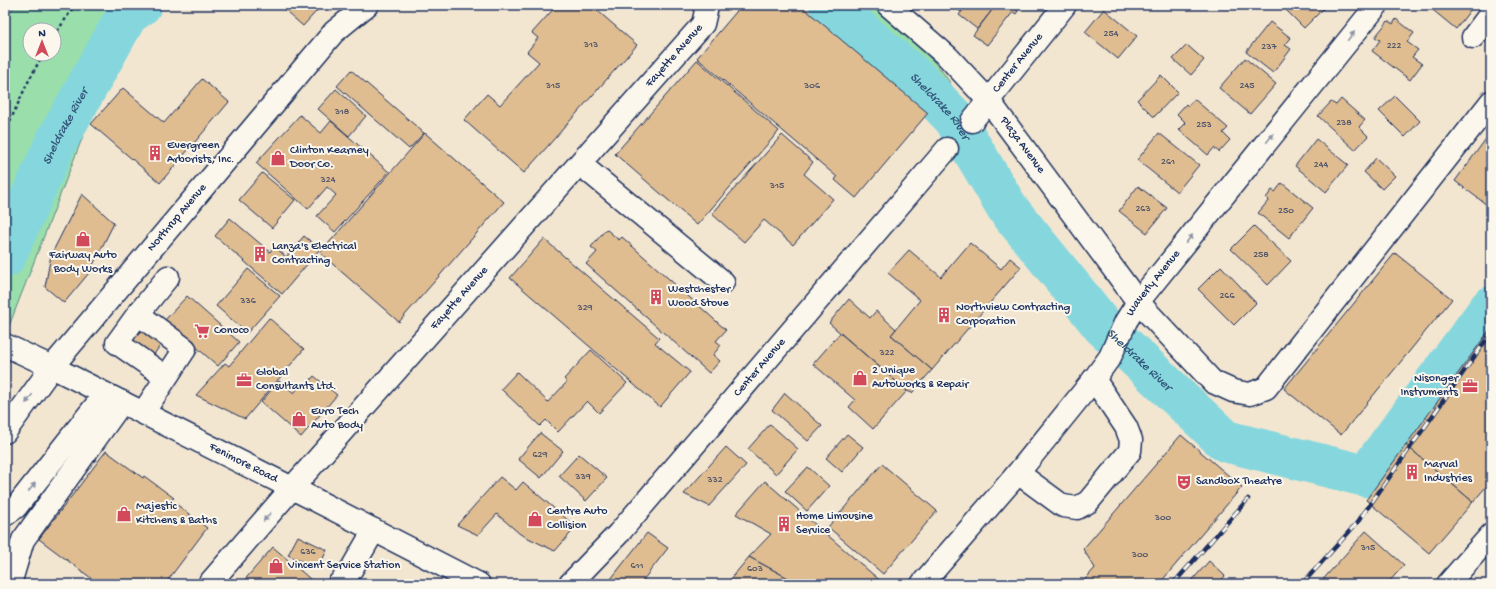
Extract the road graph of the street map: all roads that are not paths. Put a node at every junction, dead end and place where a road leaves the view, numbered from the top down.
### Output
1 (367, 5) edge
2 (888, 5) edge
3 (1065, 5) edge
4 (1377, 5) edge
5 (705, 8) edge
6 (1491, 13) edge
7 (1473, 37) dead end
8 (989, 101) junction
9 (1491, 102) edge
10 (972, 121) dead end
11 (947, 149) dead end
12 (580, 164) junction
13 (168, 277) dead end
14 (723, 282) dead end
15 (107, 302) junction
16 (1138, 302) junction
17 (135, 317) junction
18 (5, 345) edge
19 (52, 367) junction
20 (166, 376) junction
21 (1094, 379) junction
22 (113, 398) junction
23 (142, 413) junction
24 (5, 432) edge
25 (1018, 473) junction
26 (292, 488) junction
27 (5, 515) edge
28 (374, 530) junction
29 (1491, 535) edge
30 (10, 584) edge
31 (210, 584) edge
32 (339, 584) edge
33 (479, 584) edge
34 (570, 584) edge
35 (922, 584) edge
36 (1448, 584) edge

1 - 15 street, Northrup Avenue
2 - 8 street, Plaza Avenue
3 - 8 street, Center Avenue
16 -> 4 street, Waverly Avenue
5 - 12 street, Fayette Avenue
6 - 7 street
8 - 10 street, Center Avenue
8 - 16 street, Plaza Avenue
9 - 16 street, Plaza Avenue
11 - 34 street, Center Avenue
12 - 14 street
12 - 26 street, Fayette Avenue
13 - 17 street
15 - 17 street
15 - 19 street, Northrup Avenue
16 - 21 street, Waverly Avenue
17 - 20 street
17 - 20 street
18 - 19 street, Fenimore Road
19 - 22 street, Fenimore Road
19 -> 24 street, Northrup Avenue
20 - 23 street
21 - 25 street, Waverly Avenue
21 - 25 street
22 - 23 street, Fenimore Road
27 -> 22 street
22 - 30 street
23 - 26 street, Fenimore Road
25 - 35 street, Waverly Avenue
26 - 28 street, Fenimore Road
26 -> 31 street, Fayette Avenue
28 - 32 street
28 - 33 street, Fenimore Road
29 - 36 street

